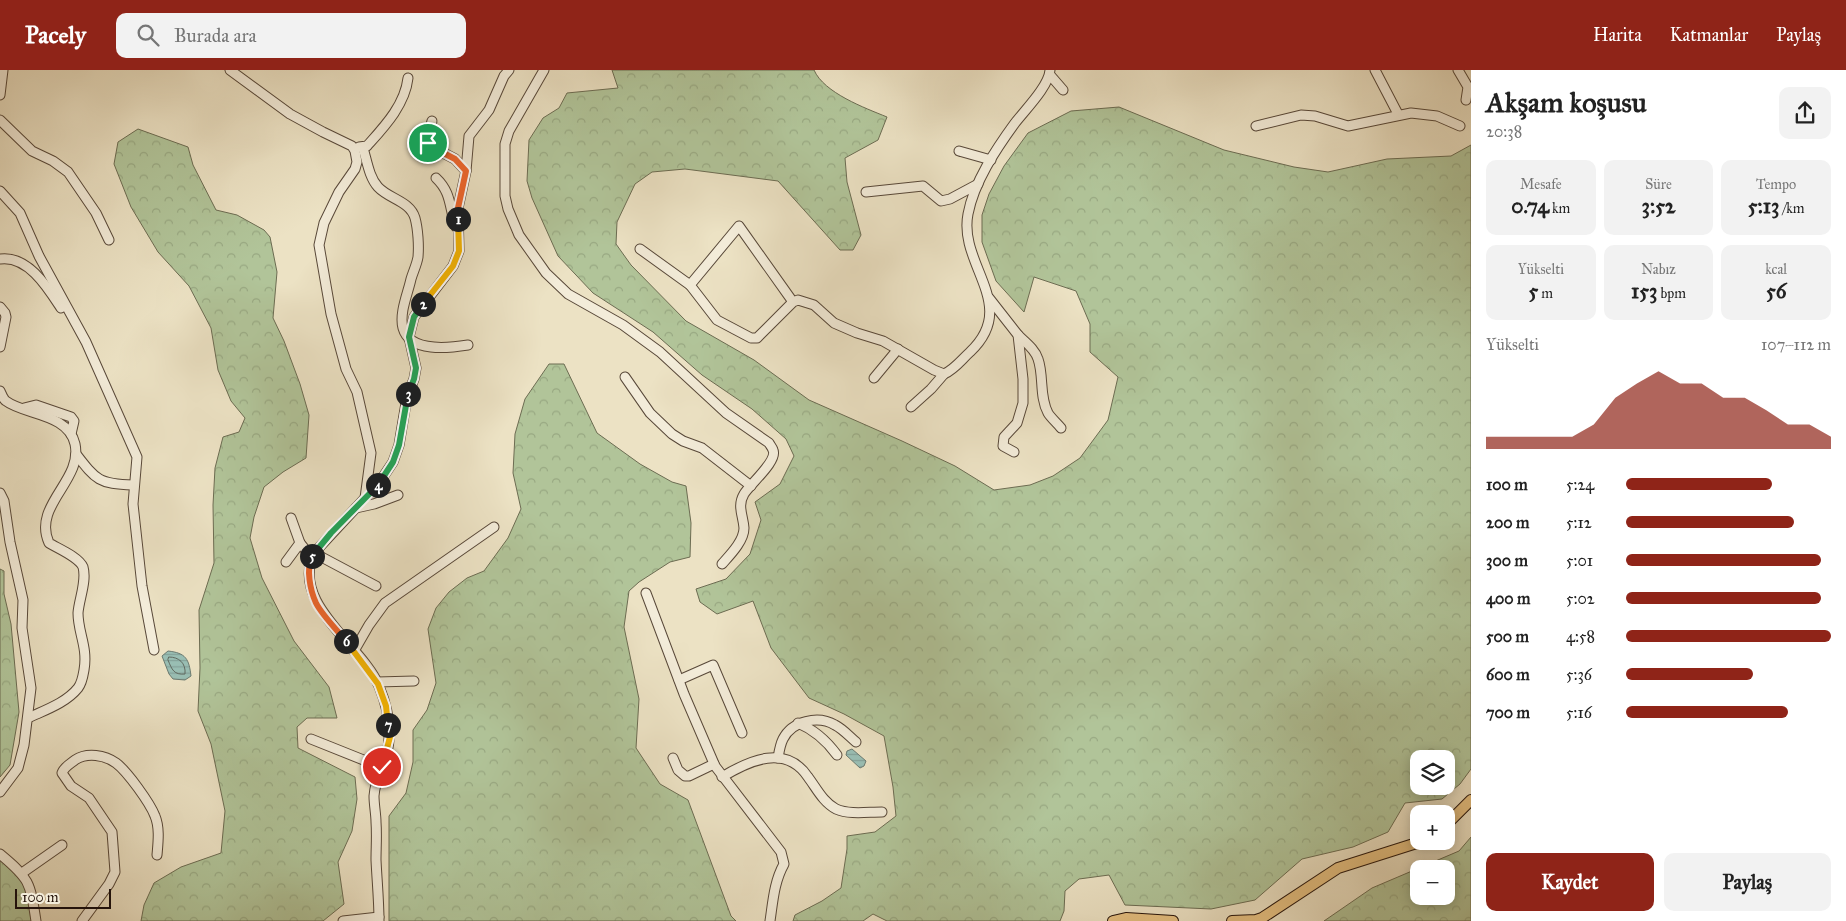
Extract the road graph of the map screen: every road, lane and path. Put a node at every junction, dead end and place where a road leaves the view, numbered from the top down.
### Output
1 (3, 70) edge
2 (230, 70) edge
3 (509, 70) edge
4 (544, 70) edge
5 (1375, 70) edge
6 (1458, 70) edge
7 (1050, 72) edge
8 (408, 78) dead end
9 (1063, 90) dead end
10 (0, 95) edge
11 (1466, 100) dead end
12 (1398, 114) junction
13 (0, 120) edge
14 (432, 120) dead end
15 (1256, 126) dead end
16 (1460, 126) dead end
17 (352, 146) junction
18 (363, 148) junction
19 (959, 151) dead end
20 (990, 160) junction
21 (466, 171) junction
22 (436, 178) dead end
23 (978, 184) junction
24 (0, 191) edge
25 (866, 192) dead end
26 (459, 237) junction
27 (109, 240) dead end
28 (640, 250) dead end
29 (0, 259) edge
30 (690, 285) junction
31 (989, 298) junction
32 (793, 302) junction
33 (0, 307) edge
34 (80, 331) junction
35 (1018, 335) junction
36 (409, 337) junction
37 (468, 345) dead end
38 (0, 348) edge
39 (898, 349) junction
40 (944, 374) junction
41 (625, 377) dead end
42 (874, 378) dead end
43 (0, 391) edge
44 (911, 407) dead end
45 (1061, 428) dead end
46 (1014, 452) dead end
47 (76, 454) junction
48 (133, 485) junction
49 (751, 486) junction
50 (0, 493) edge
51 (398, 496) dead end
52 (365, 498) junction
53 (356, 508) junction
54 (290, 518) dead end
55 (494, 526) dead end
56 (300, 543) junction
57 (313, 556) junction
58 (286, 562) dead end
59 (722, 564) dead end
60 (376, 586) dead end
61 (646, 593) dead end
62 (154, 650) dead end
63 (354, 651) junction
64 (679, 680) junction
65 (414, 681) dead end
66 (377, 682) junction
67 (28, 718) junction
68 (798, 724) junction
69 (742, 732) dead end
70 (312, 739) dead end
71 (856, 742) dead end
72 (837, 754) dead end
73 (673, 758) dead end
74 (778, 758) junction
75 (714, 764) junction
76 (382, 767) junction
77 (722, 777) junction
78 (0, 792) edge
79 (1471, 800) edge
80 (882, 812) dead end
81 (1455, 816) edge
82 (62, 845) dead end
83 (1410, 845) edge
84 (0, 854) edge
85 (156, 855) dead end
86 (22, 873) junction
87 (379, 919) edge
88 (36, 921) edge
89 (82, 921) edge
90 (343, 921) edge
91 (770, 921) edge
92 (1113, 921) edge
93 (1173, 921) edge
94 (1232, 921) edge

1 - 10 street
2 - 17 street
3 - 21 street
4 - 49 street
5 - 12 street
6 - 11 street
7 - 9 street
7 - 20 street
8 - 18 street
12 - 15 street
12 - 16 street
13 - 27 street
14 - 21 street
17 - 18 street
17 - 52 street
18 - 36 street
19 - 20 street
20 - 23 street
21 - 26 street
22 - 26 street
23 - 25 street
23 - 31 street
24 - 34 street
26 - 36 street
28 - 30 street
29 - 34 street
30 - 32 street
30 - 32 street
31 - 35 street
31 - 40 street
32 - 39 street
33 - 38 street
34 - 48 street
35 - 45 street
35 - 46 street
36 - 37 street
36 - 52 street
39 - 40 street
39 - 42 street
40 - 44 street
41 - 49 street
43 - 47 street
47 - 48 street
47 - 67 street
48 - 62 street
49 - 59 street
50 - 67 street
51 - 53 street
52 - 53 street
53 - 57 street
54 - 56 street
55 - 63 street
56 - 57 street
56 - 58 street
57 - 60 street
57 - 63 street
61 - 64 street
63 - 66 street
64 - 69 street
64 - 75 street
65 - 66 street
66 - 76 street
67 - 78 street
68 - 71 street
68 - 72 street
68 - 74 street
70 - 76 street
73 - 75 street
74 - 77 street
74 - 80 street
75 - 77 street
76 - 87 street
77 - 91 street
79 - 81 main road
82 - 86 street
83 - 94 main road
84 - 86 street
85 - 89 street
86 - 88 street
87 - 90 street
92 - 93 main road

